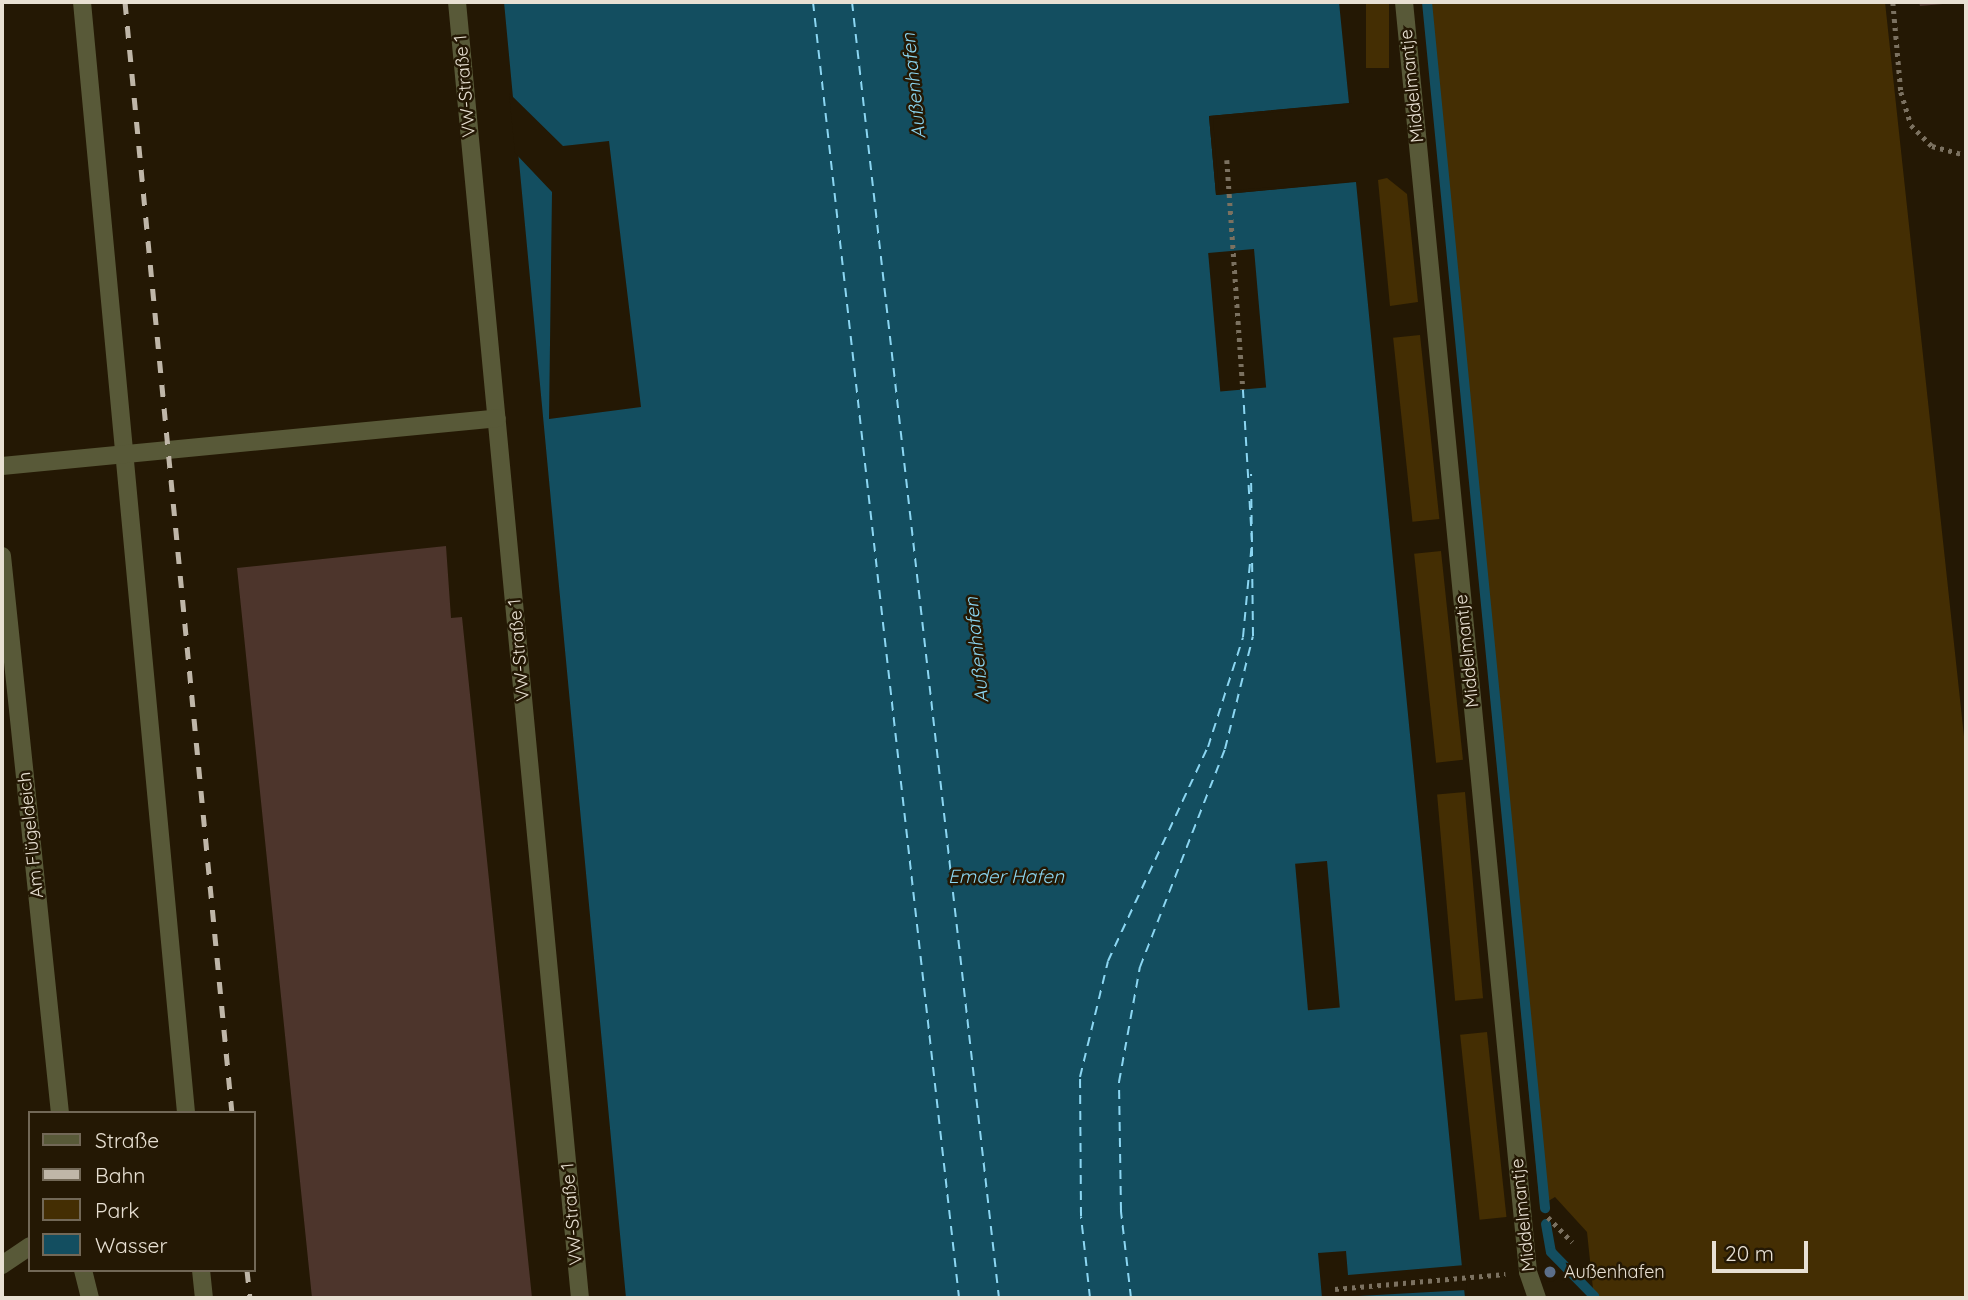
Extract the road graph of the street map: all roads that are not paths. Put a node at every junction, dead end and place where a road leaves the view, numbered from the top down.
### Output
1 (82, 2) edge
2 (457, 2) edge
3 (1404, 2) edge
4 (497, 418) junction
5 (124, 454) junction
6 (2, 466) edge
7 (2, 556) edge
8 (7, 665) edge
9 (60, 1111) edge
10 (186, 1111) edge
11 (28, 1247) edge
12 (2, 1265) edge
13 (84, 1272) edge
14 (201, 1272) edge
15 (90, 1298) edge
16 (204, 1298) edge
17 (580, 1298) edge
18 (1537, 1298) edge

1 - 5 street
2 - 4 street, VW-Straße 1
3 - 18 street, Middelmantje
4 - 5 street
4 - 17 street, VW-Straße 1
5 - 6 street
5 - 10 street
7 - 8 street, Am Flügeldeich
8 - 9 street, Am Flügeldeich
11 - 12 street
13 - 15 street
14 - 16 street

